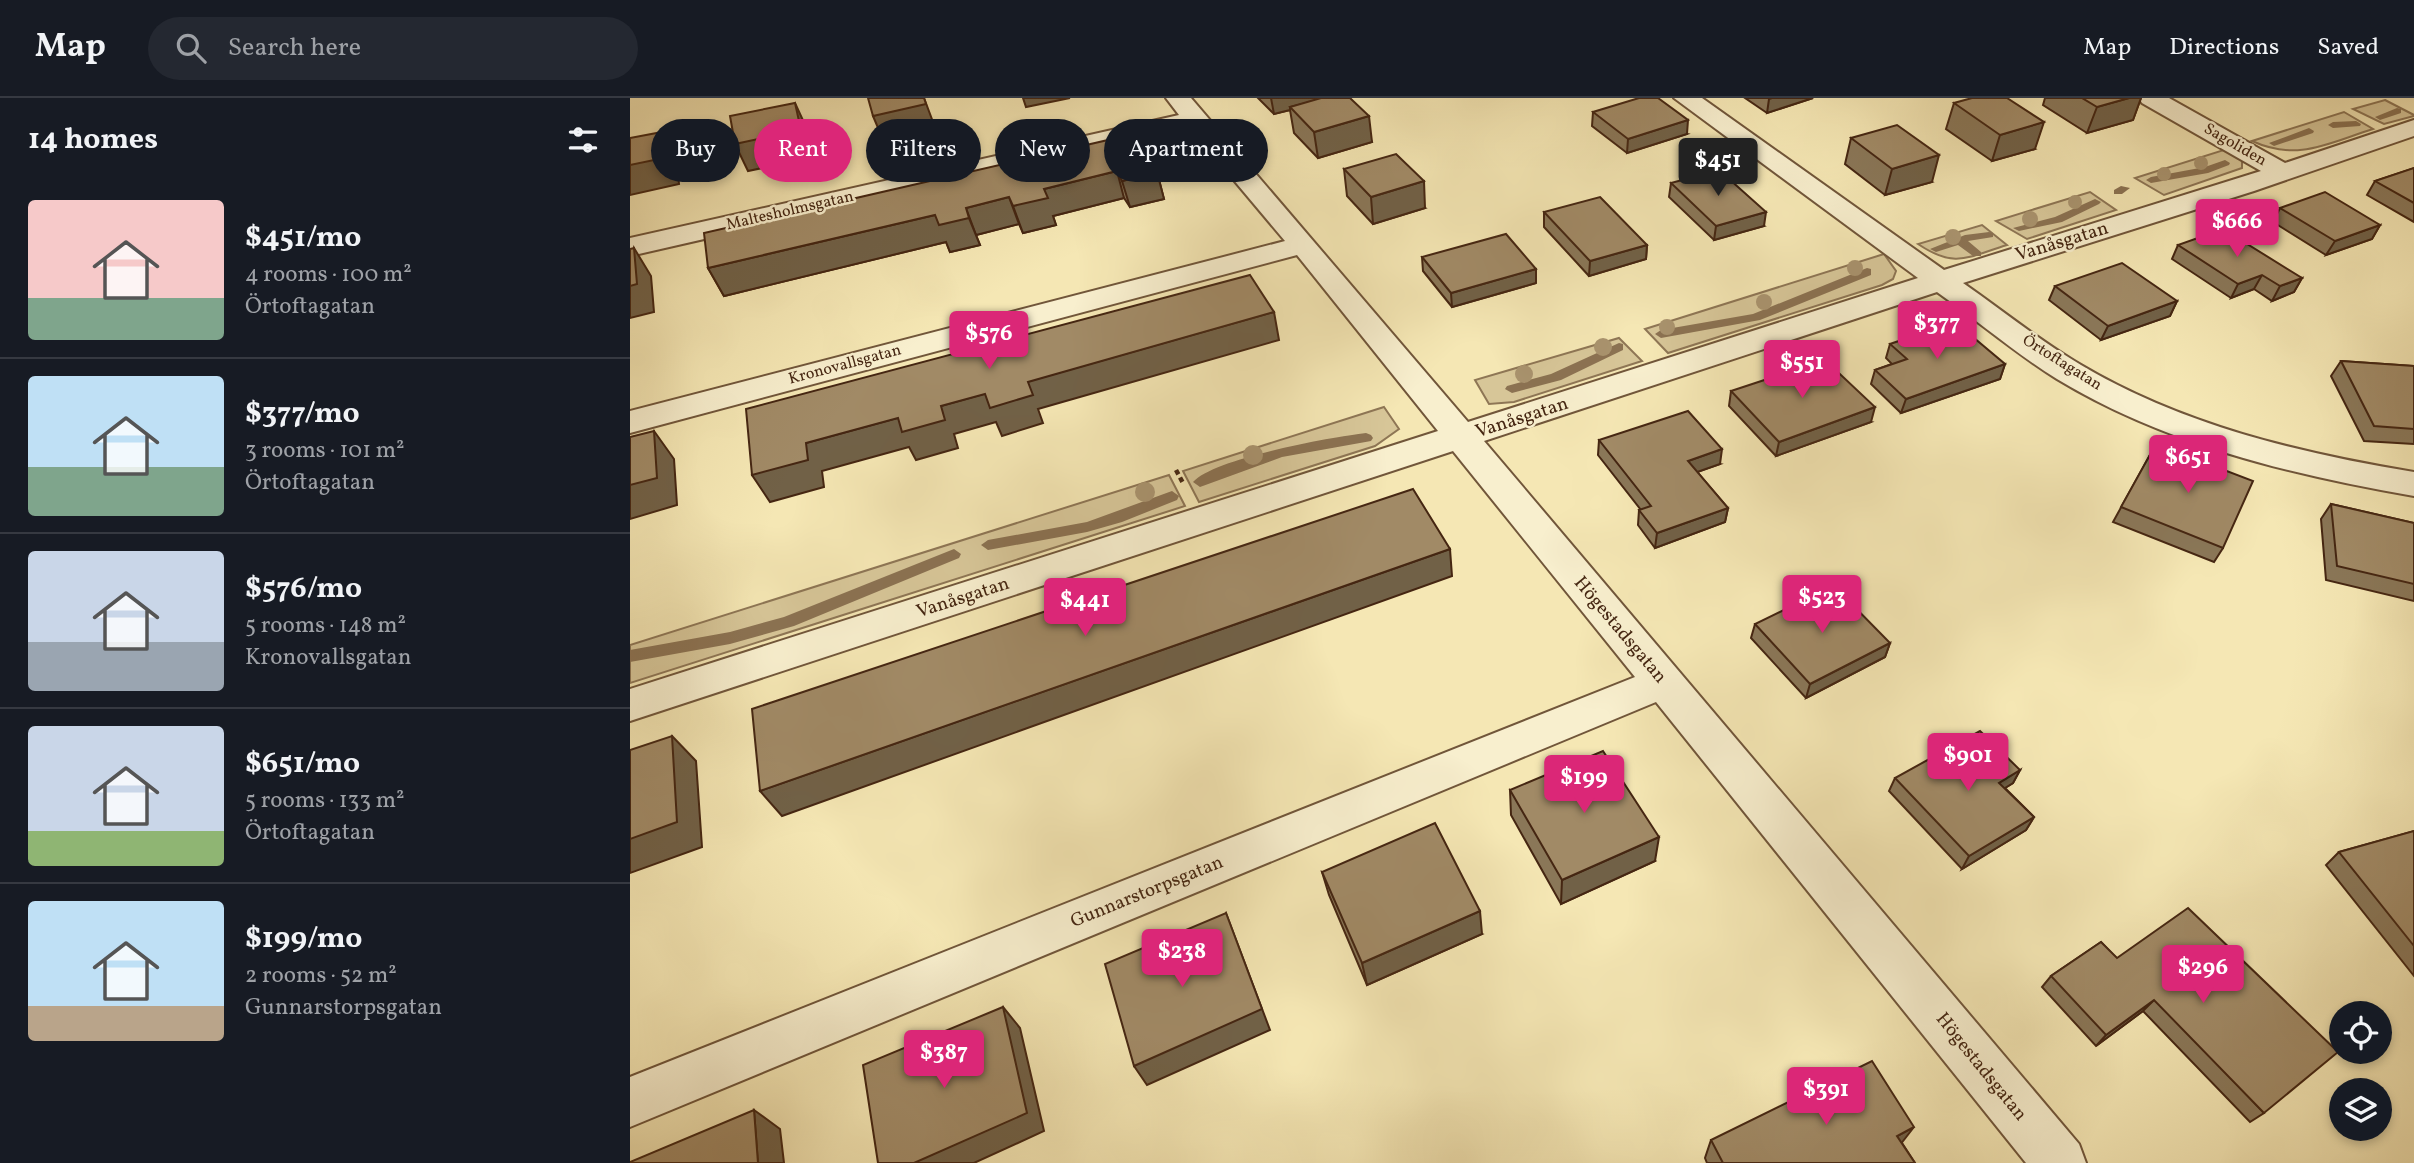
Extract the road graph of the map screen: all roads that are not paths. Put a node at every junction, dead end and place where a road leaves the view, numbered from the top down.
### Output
1 (1686, 98) edge
2 (2151, 98) edge
3 (1187, 108) edge
4 (2414, 128) edge
5 (2282, 172) junction
6 (1303, 245) junction
7 (630, 247) edge
8 (1941, 281) junction
9 (630, 422) edge
10 (1461, 438) junction
11 (2414, 484) edge
12 (1664, 682) junction
13 (630, 705) edge
14 (630, 1102) edge
15 (2060, 1163) edge

1 - 8 street, Örtoftagatan
2 - 5 street, Sagoliden
3 - 6 street, Högestadsgatan
3 - 7 street, Maltesholmsgatan
4 - 5 street, Vanåsgatan
5 - 8 street, Vanåsgatan
6 - 9 street, Kronovallsgatan
6 - 10 street, Högestadsgatan
8 - 10 street, Vanåsgatan
8 - 11 street, Örtoftagatan
10 - 12 street, Högestadsgatan
10 - 13 street, Vanåsgatan
12 - 14 street, Gunnarstorpsgatan
12 - 15 street, Högestadsgatan

